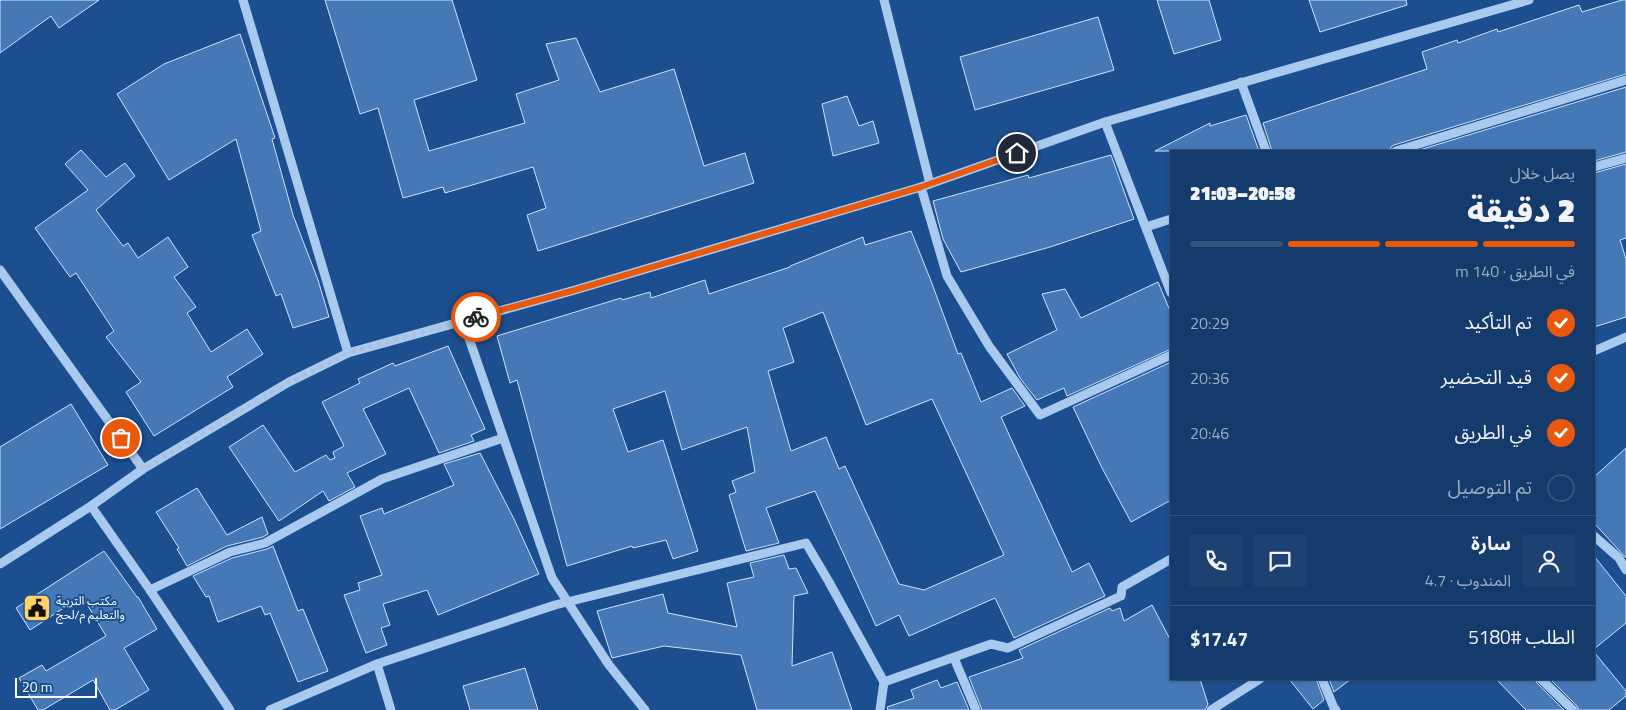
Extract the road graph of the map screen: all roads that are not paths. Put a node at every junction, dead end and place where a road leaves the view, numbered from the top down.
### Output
1 (243, 0) edge
2 (884, 0) edge
3 (1529, 0) edge
4 (1626, 80) edge
5 (1241, 82) junction
6 (1105, 122) junction
7 (1266, 150) edge
8 (1399, 150) edge
9 (1626, 158) edge
10 (1595, 166) edge
11 (926, 185) junction
12 (1170, 219) edge
13 (1146, 227) junction
14 (0, 270) edge
15 (1170, 290) edge
16 (463, 321) junction
17 (1626, 337) edge
18 (1595, 351) edge
19 (348, 353) junction
20 (1170, 355) edge
21 (503, 438) junction
22 (143, 469) junction
23 (91, 506) junction
24 (1595, 537) edge
25 (1170, 560) edge
26 (0, 564) edge
27 (1626, 570) edge
28 (150, 590) junction
29 (567, 602) junction
30 (954, 658) junction
31 (377, 664) junction
32 (1258, 680) edge
33 (1322, 680) edge
34 (1542, 680) edge
35 (884, 682) junction
36 (1334, 709) edge
37 (230, 710) edge
38 (270, 710) edge
39 (391, 710) edge
40 (645, 710) edge
41 (880, 710) edge
42 (976, 710) edge
43 (1211, 710) edge
44 (1572, 710) edge

1 - 19 street
2 - 11 street
3 - 5 street
4 - 8 street
5 - 6 street
5 - 7 street
6 - 11 street
6 - 13 street
9 - 10 street
11 - 16 street
11 - 20 street
12 - 13 street
13 - 15 street
14 - 22 street
16 - 19 street
16 - 21 street
17 - 18 street
19 - 22 street
21 - 28 street
21 - 29 street
22 - 23 street
23 - 26 street
23 - 28 street
24 - 27 street
25 - 30 street
28 - 37 street
29 - 31 street
29 - 35 street
29 - 40 street
30 - 35 street
30 - 42 street
31 - 38 street
31 - 39 street
32 - 43 street
33 - 36 street
34 - 44 street
35 - 41 street

